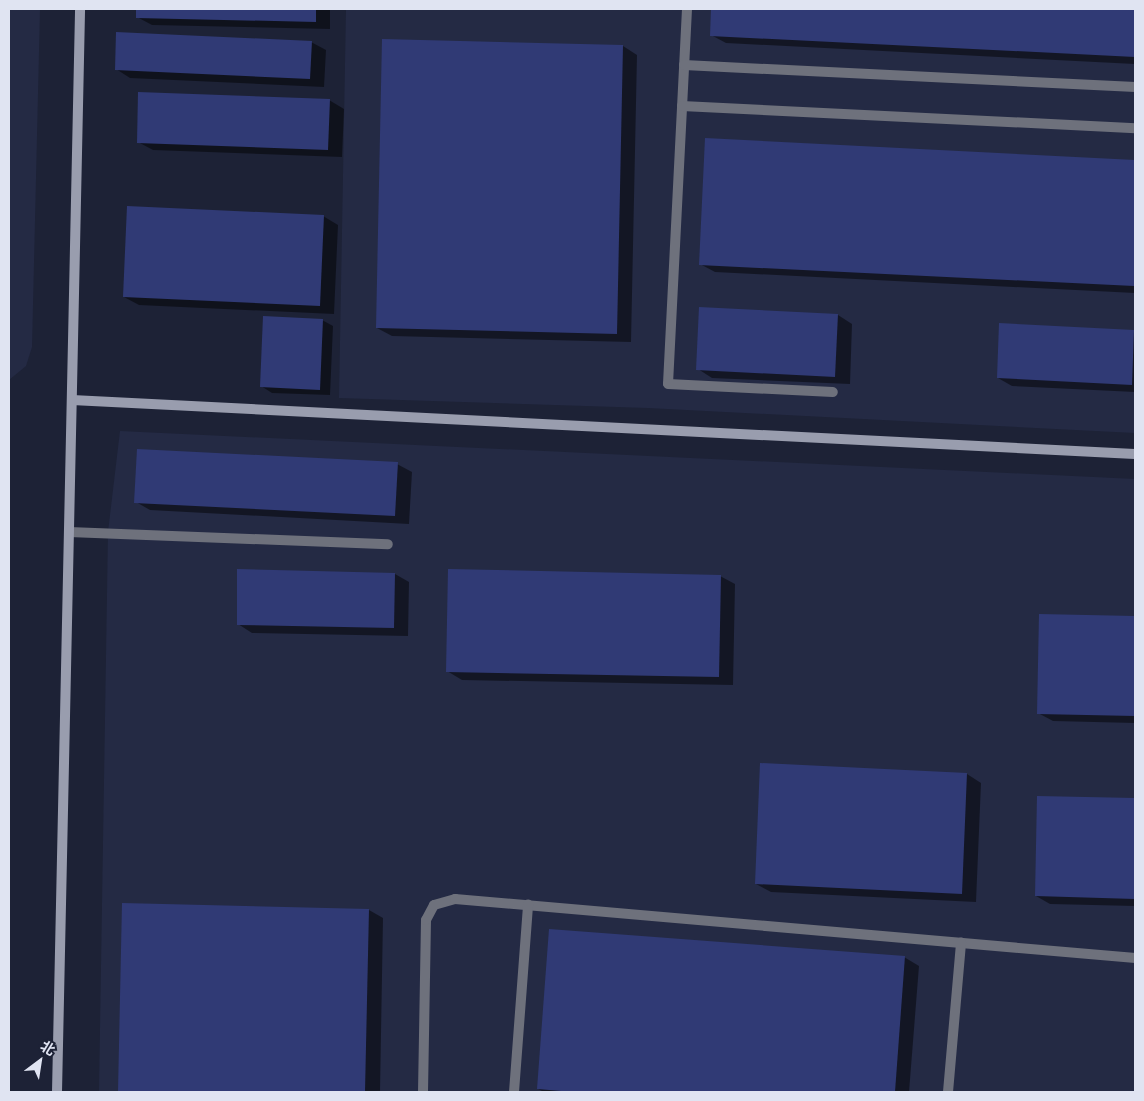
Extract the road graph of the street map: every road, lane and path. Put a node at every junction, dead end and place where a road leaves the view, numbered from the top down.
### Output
1 (80, 9) edge
2 (687, 9) edge
3 (684, 66) junction
4 (1135, 87) edge
5 (682, 106) junction
6 (1135, 128) edge
7 (833, 392) dead end
8 (72, 400) junction
9 (1135, 454) edge
10 (69, 532) junction
11 (388, 544) dead end
12 (528, 905) junction
13 (961, 943) junction
14 (1135, 958) edge
15 (57, 1092) edge
16 (423, 1092) edge
17 (514, 1092) edge
18 (948, 1092) edge

1 - 8 street
2 - 3 lane
3 - 4 lane
3 - 5 lane
5 - 6 lane
5 - 7 lane
8 - 9 street
8 - 10 street
10 - 11 lane
10 - 15 street
12 - 13 lane
12 - 16 lane
12 - 17 lane
13 - 14 lane
13 - 18 lane

